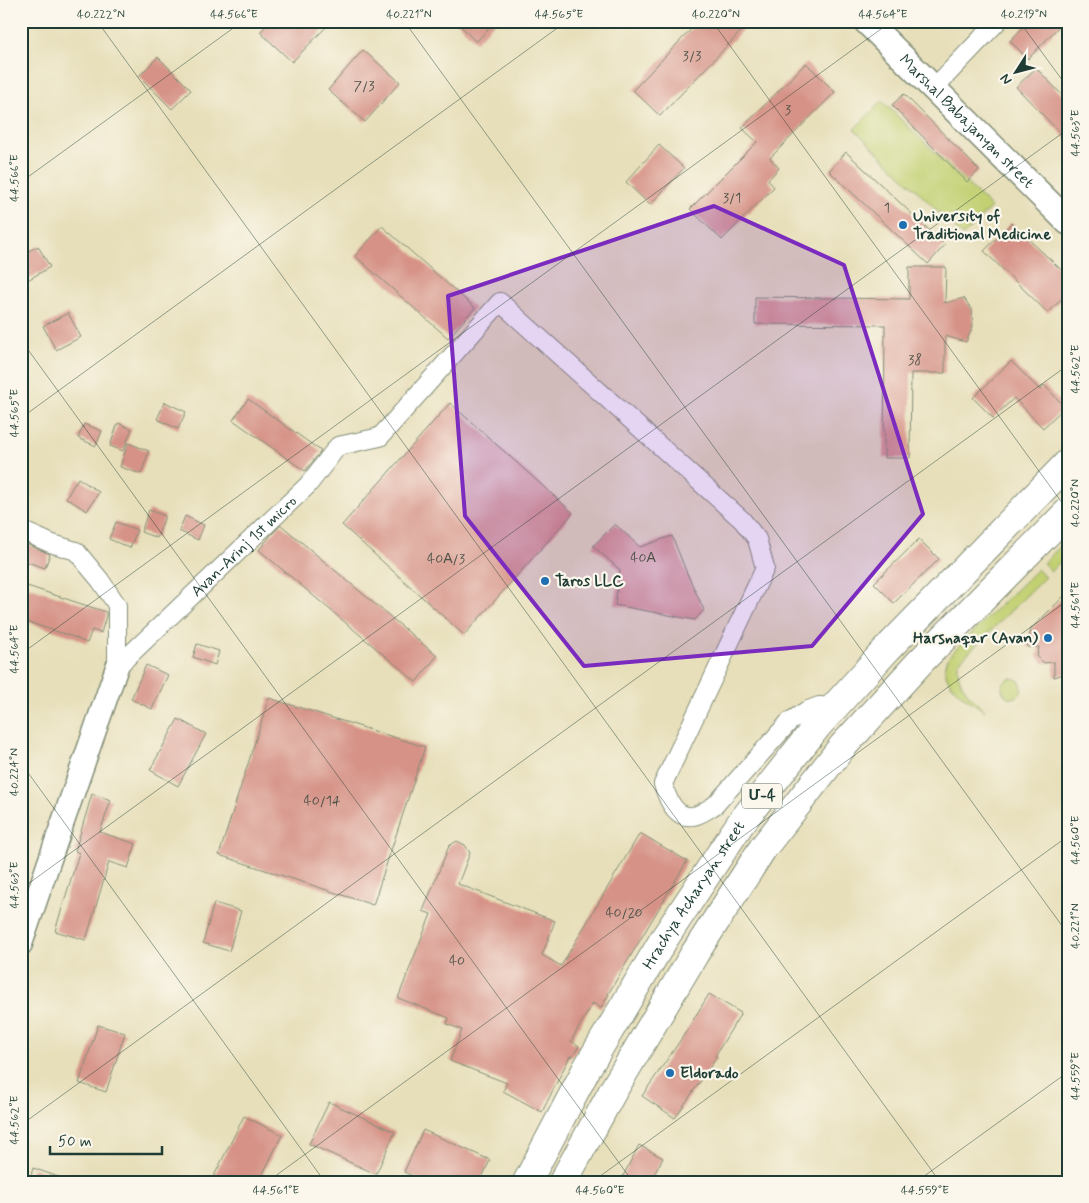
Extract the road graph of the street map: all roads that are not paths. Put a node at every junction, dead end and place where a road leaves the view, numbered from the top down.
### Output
1 (866, 21) edge
2 (998, 21) edge
3 (934, 88) junction
4 (1068, 222) edge
5 (1068, 464) edge
6 (1068, 512) edge
7 (21, 530) edge
8 (117, 667) junction
9 (835, 707) junction
10 (21, 944) edge
11 (527, 1182) edge
12 (563, 1182) edge

1 - 3 main road, Marshal Babajanyan street
2 - 3 street
3 - 4 main road, Marshal Babajanyan street
5 - 9 highway, Hrachya Acharyan street / Մ-4
6 - 12 highway, Hrachya Acharyan street / Մ-4
7 - 8 street
8 - 9 street, Avan-Arinj 1st micro
8 - 10 street
9 - 11 highway, Hrachya Acharyan street / Մ-4

